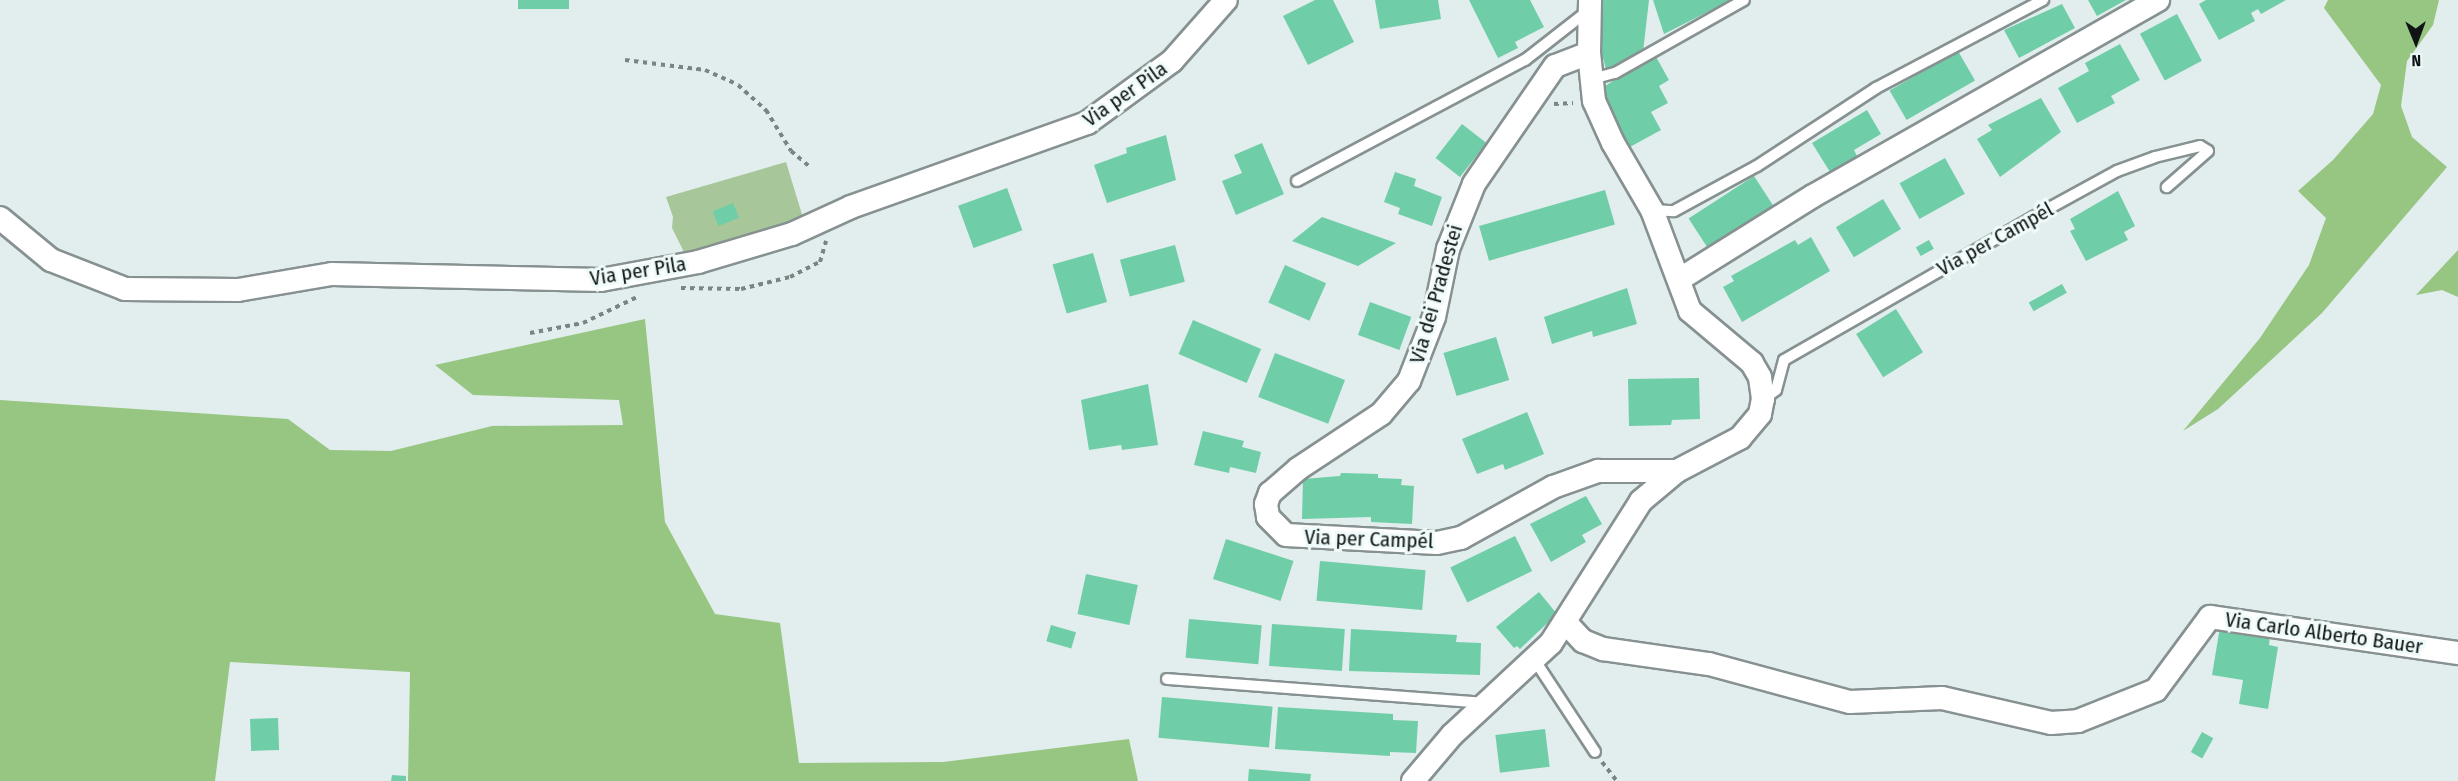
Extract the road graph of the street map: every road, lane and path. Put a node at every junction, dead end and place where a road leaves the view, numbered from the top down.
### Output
1 (1226, 0) edge
2 (1744, 0) edge
3 (2043, 0) edge
4 (2158, 0) edge
5 (1590, 4) edge
6 (1589, 53) junction
7 (625, 60) dead end
8 (1592, 79) junction
9 (1594, 101) junction
10 (1529, 105) junction
11 (809, 166) dead end
12 (1298, 181) dead end
13 (2167, 187) dead end
14 (1652, 210) junction
15 (0, 218) edge
16 (825, 219) junction
17 (1680, 279) junction
18 (672, 289) dead end
19 (643, 294) dead end
20 (530, 333) dead end
21 (1763, 399) junction
22 (1677, 471) junction
23 (1268, 517) joint
24 (1566, 624) junction
25 (2458, 653) edge
26 (1534, 659) junction
27 (1167, 679) dead end
28 (1484, 704) junction
29 (1594, 752) joint
30 (1413, 781) edge
31 (1617, 781) edge

1 - 16 street, Via per Pila
2 - 8 lane
3 - 14 lane
4 - 17 street
5 - 6 street
5 - 12 lane
6 - 8 street
6 - 10 street, Via dei Pradestei
7 - 11 path
8 - 9 street
9 - 10 path
9 - 14 street
10 - 23 street, Via dei Pradestei
13 - 21 lane, Via per Campél
14 - 17 street
15 - 16 street, Via per Pila
16 - 18 path
17 - 21 street
19 - 20 path
21 - 22 street, Via per Campél
22 - 23 street, Via per Campél
22 - 24 street, Via per Campél
24 - 25 street, Via Carlo Alberto Bauer
24 - 26 street, Via per Campél
26 - 28 street, Via per Campél
26 - 29 lane
27 - 28 lane
28 - 30 street, Via per Campél
29 - 31 path

